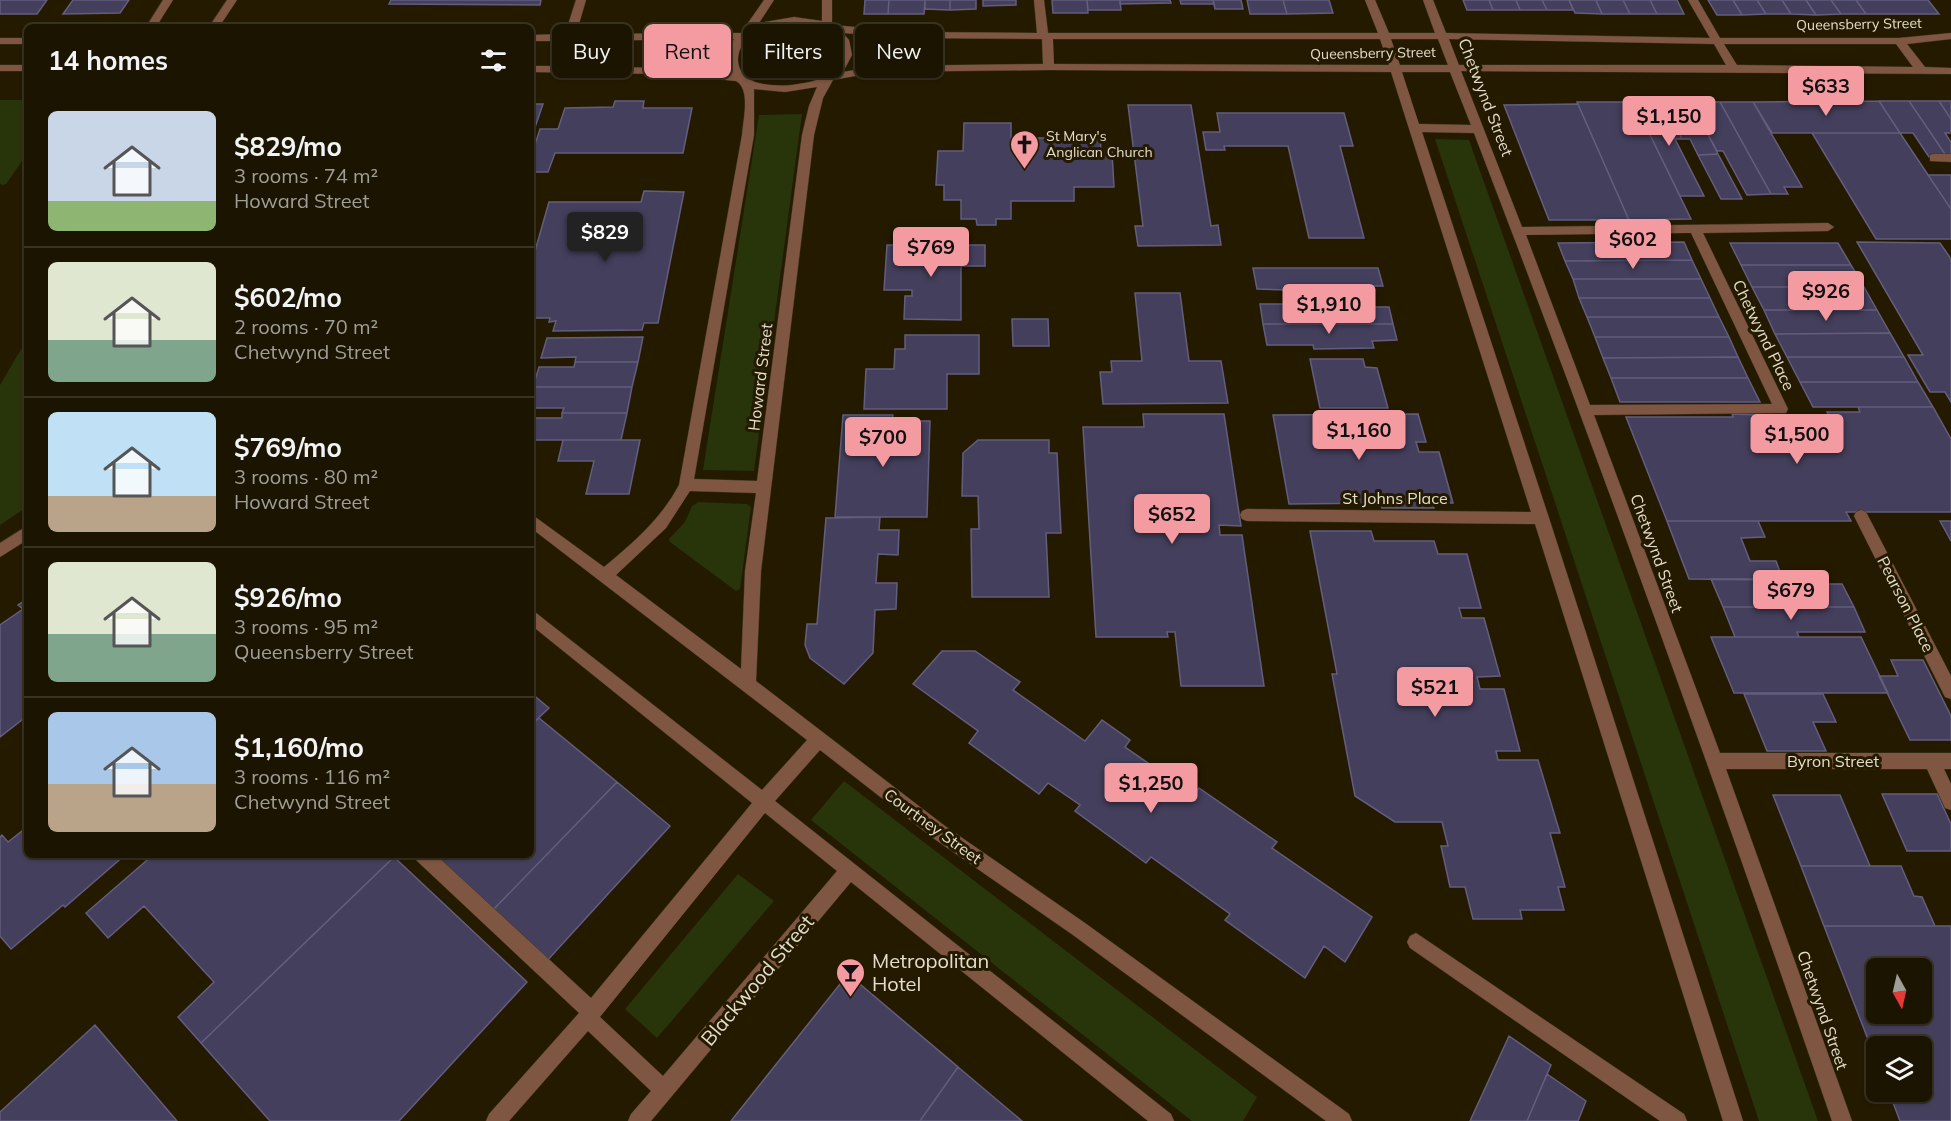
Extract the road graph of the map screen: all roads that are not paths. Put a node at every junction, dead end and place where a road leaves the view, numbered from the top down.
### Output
1 (168, 0) edge
2 (232, 0) edge
3 (581, 0) edge
4 (769, 0) edge
5 (827, 0) edge
6 (1039, 0) edge
7 (1370, 0) edge
8 (1428, 0) edge
9 (1693, 0) edge
10 (153, 24) edge
11 (216, 24) edge
12 (575, 24) edge
13 (753, 24) edge
14 (767, 24) edge
15 (820, 24) edge
16 (830, 24) edge
17 (843, 28) edge
18 (743, 35) edge
19 (1045, 36) junction
20 (1443, 36) junction
21 (1951, 36) edge
22 (632, 37) edge
23 (743, 37) edge
24 (1385, 37) junction
25 (534, 38) edge
26 (552, 38) edge
27 (843, 40) edge
28 (1716, 40) junction
29 (0, 41) edge
30 (24, 41) edge
31 (1899, 41) junction
32 (843, 65) edge
33 (1049, 67) junction
34 (1455, 67) junction
35 (0, 68) edge
36 (24, 68) edge
37 (1394, 68) junction
38 (534, 69) edge
39 (552, 69) edge
40 (632, 70) edge
41 (1734, 70) junction
42 (1922, 71) junction
43 (1951, 71) edge
44 (843, 76) edge
45 (830, 78) joint
46 (743, 79) junction
47 (1414, 128) junction
48 (1479, 129) junction
49 (1934, 158) dead end
50 (1951, 158) edge
51 (1828, 227) dead end
52 (1695, 229) junction
53 (1519, 231) junction
54 (1585, 410) junction
55 (686, 485) junction
56 (765, 487) junction
57 (1247, 515) dead end
58 (1861, 516) dead end
59 (1542, 518) junction
60 (534, 522) edge
61 (24, 534) edge
62 (0, 551) edge
63 (604, 576) junction
64 (534, 618) edge
65 (748, 684) junction
66 (1951, 692) edge
67 (818, 740) junction
68 (1931, 760) junction
69 (1951, 760) edge
70 (1714, 761) junction
71 (764, 801) junction
72 (1951, 802) edge
73 (426, 858) edge
74 (850, 870) junction
75 (1416, 942) dead end
76 (590, 1015) junction
77 (664, 1090) junction
78 (496, 1121) edge
79 (638, 1121) edge
80 (1164, 1121) edge
81 (1342, 1121) edge
82 (1677, 1121) edge
83 (1733, 1121) edge
84 (1842, 1121) edge

1 - 10 street
2 - 11 street
3 - 12 street
4 - 13 street
5 - 16 street
6 - 19 street
7 - 24 street
8 - 20 street, Chetwynd Street
9 - 28 street
14 - 15 street
17 - 19 street, Queensberry Street
18 - 22 street
19 - 24 street, Queensberry Street
19 - 33 street
20 - 24 street, Queensberry Street
20 - 28 street, Queensberry Street
20 - 34 street, Chetwynd Street
21 - 31 street, Queensberry Street
23 - 46 street
24 - 37 street
25 - 26 street
27 - 32 street
28 - 31 street, Queensberry Street
28 - 41 street
29 - 30 street
31 - 42 street
33 - 37 street, Queensberry Street
33 - 44 street, Queensberry Street
34 - 37 street, Queensberry Street
34 - 41 street, Queensberry Street
34 - 48 street, Chetwynd Street
35 - 36 street
37 - 47 street
38 - 39 street
40 - 46 street
41 - 42 street, Queensberry Street
42 - 43 street, Queensberry Street
45 - 46 street
45 - 56 street, Howard Street
46 - 55 street
47 - 48 street
47 - 59 street
48 - 53 street, Chetwynd Street
49 - 50 street
51 - 52 street
52 - 53 street
52 - 54 street, Chetwynd Place
53 - 54 street, Chetwynd Street
54 - 70 street, Chetwynd Street
55 - 56 street
55 - 63 street
56 - 65 street, Howard Street
57 - 59 street, St Johns Place
58 - 66 street, Pearson Place
59 - 83 street
60 - 63 street, Courtney Street
61 - 62 street
63 - 65 street, Courtney Street
64 - 71 street
65 - 67 street, Courtney Street
67 - 71 street
67 - 81 street, Courtney Street
68 - 69 street, Byron Street
68 - 70 street, Byron Street
68 - 72 street
70 - 84 street, Chetwynd Street
71 - 74 street
71 - 76 street
73 - 76 street
74 - 77 street, Blackwood Street
74 - 80 street
75 - 82 street
76 - 77 street
76 - 78 street
77 - 79 street, Blackwood Street

